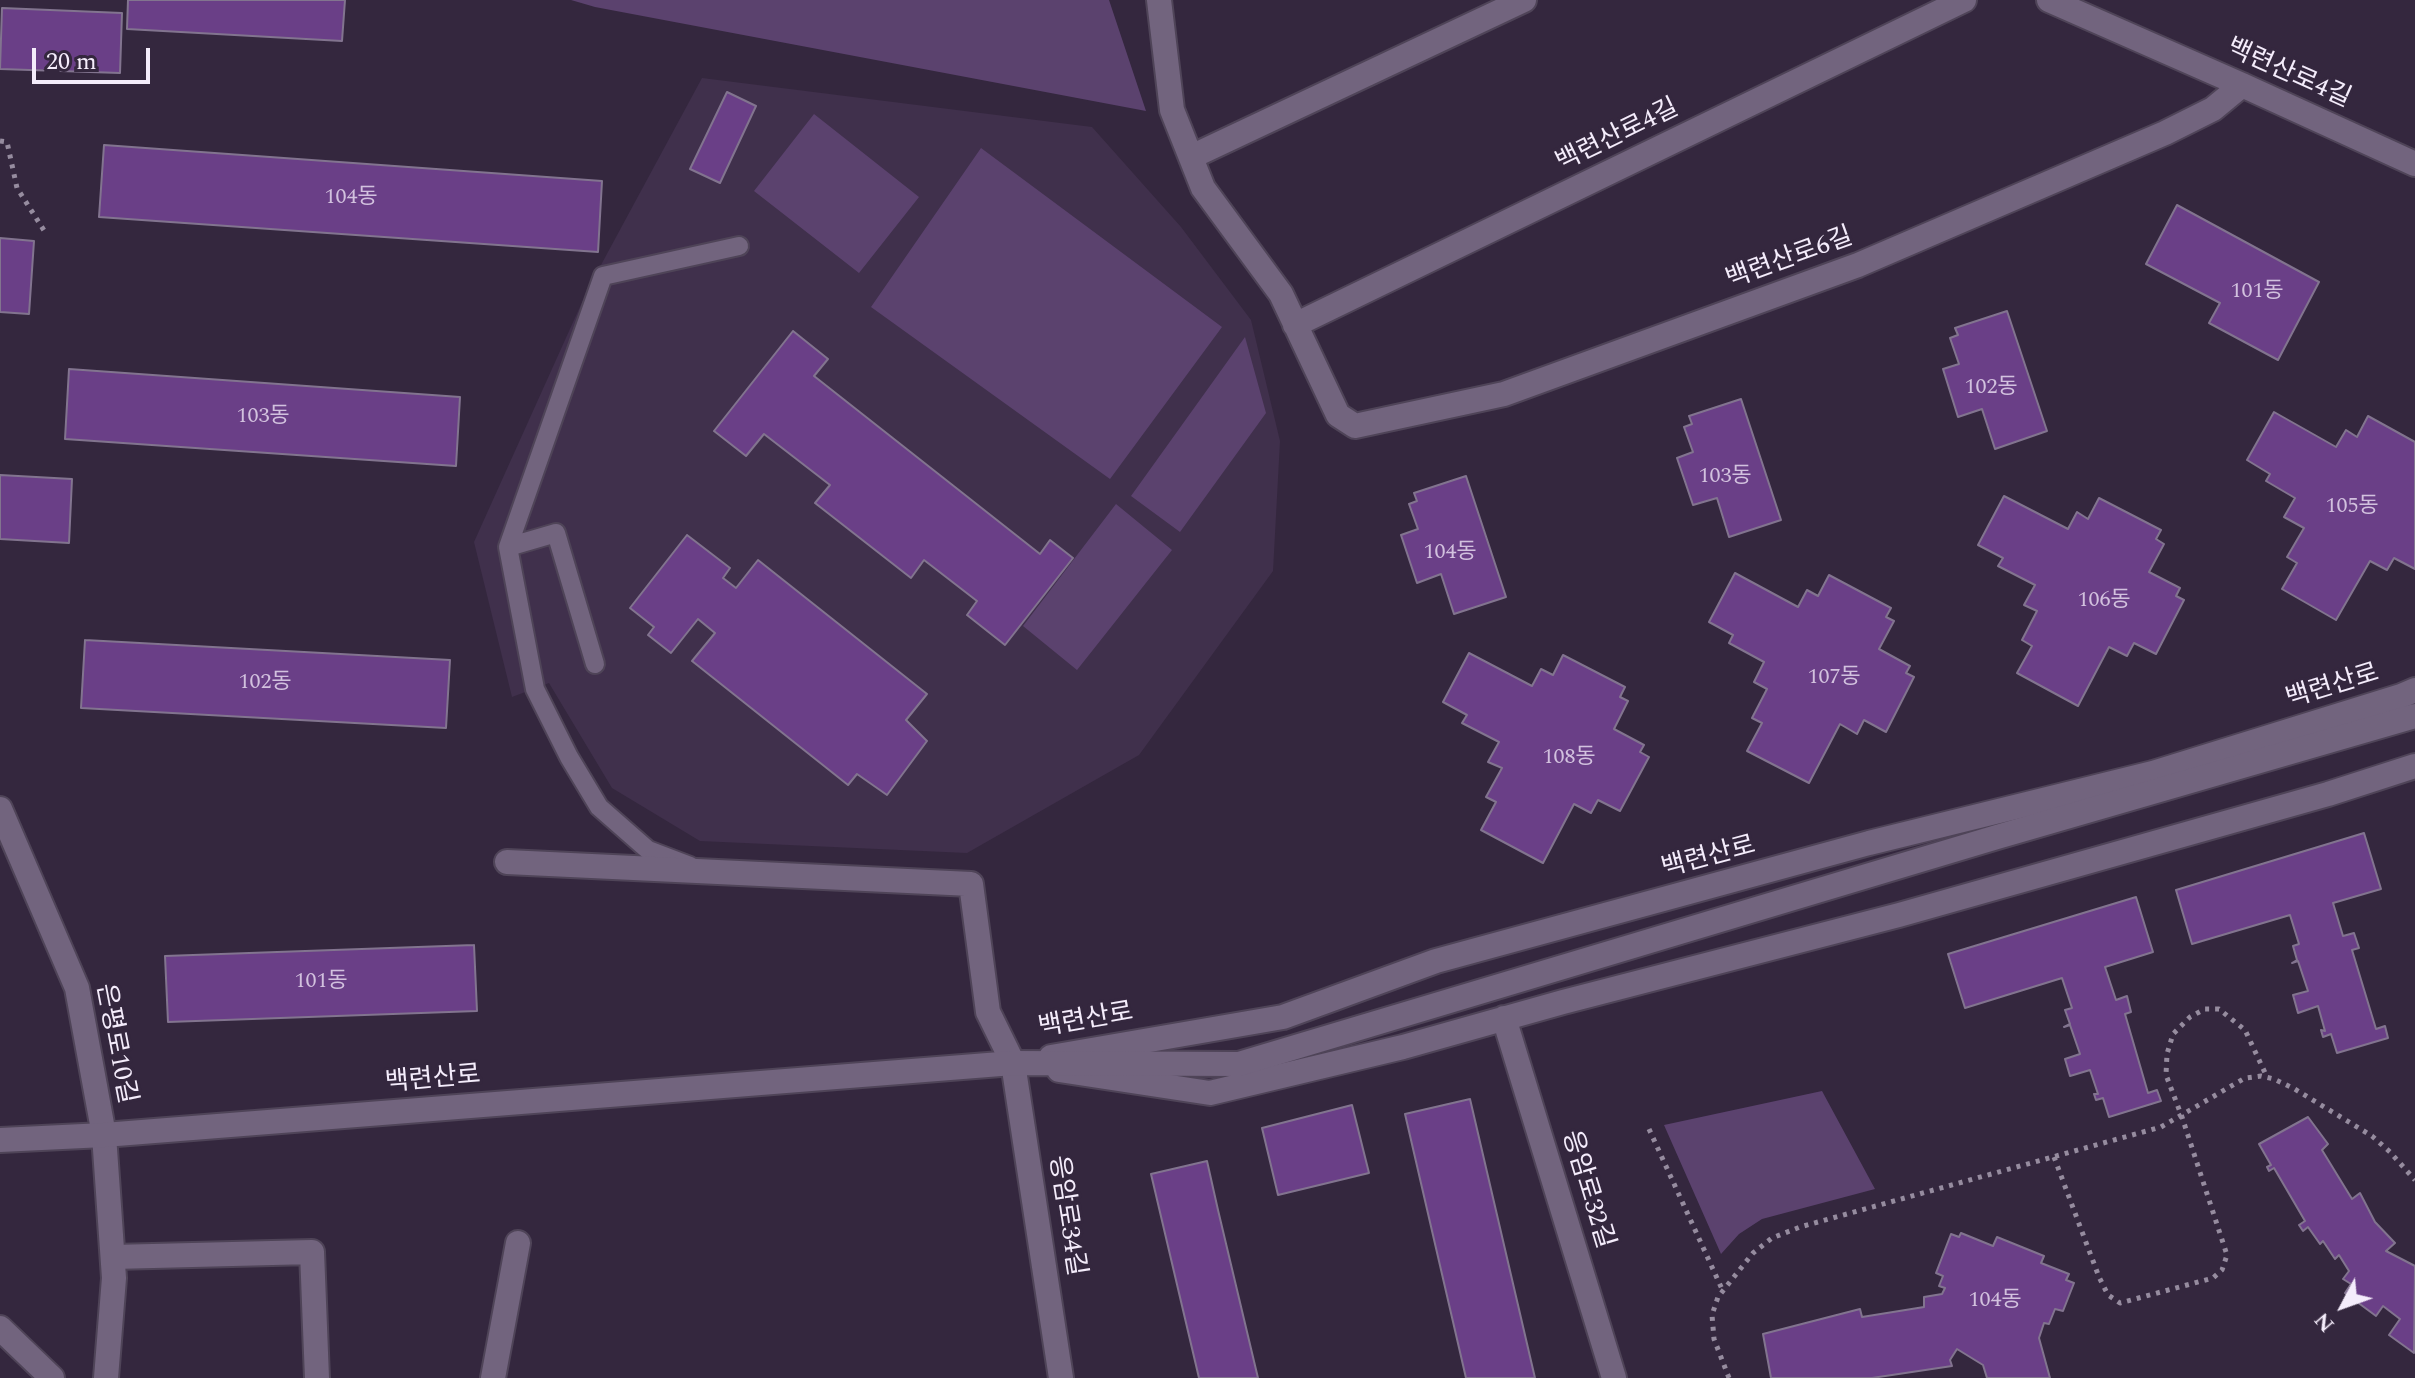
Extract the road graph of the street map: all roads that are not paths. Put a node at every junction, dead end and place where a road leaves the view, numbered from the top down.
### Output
1 (1159, 0) edge
2 (1524, 0) edge
3 (1964, 0) edge
4 (2049, 0) edge
5 (2242, 85) junction
6 (1191, 157) junction
7 (2415, 164) edge
8 (739, 246) dead end
9 (1295, 325) junction
10 (508, 547) junction
11 (595, 664) dead end
12 (2415, 690) edge
13 (2415, 716) edge
14 (2415, 766) edge
15 (0, 809) edge
16 (507, 862) dead end
17 (708, 873) junction
18 (1504, 1018) junction
19 (1013, 1063) junction
20 (104, 1135) junction
21 (0, 1140) edge
22 (518, 1243) dead end
23 (113, 1257) junction
24 (0, 1328) edge
25 (52, 1378) edge
26 (106, 1378) edge
27 (317, 1378) edge
28 (493, 1378) edge
29 (1061, 1378) edge
30 (1614, 1378) edge

1 - 6 street
2 - 6 street
3 - 9 street, 백련산로4길
4 - 5 street, 백련산로4길
5 - 7 street, 백련산로4길
5 - 9 street, 백련산로6길
6 - 9 street
8 - 10 lane
10 - 11 lane
10 - 17 lane
12 - 19 street, 백련산로
13 - 19 street, 백련산로
14 - 18 street, 백련산로
15 - 20 street, 은평로10길
16 - 17 street
17 - 19 street, 응암로34길
18 - 19 street, 백련산로
18 - 30 street, 응암로32길
19 - 20 street, 백련산로
19 - 29 street, 응암로34길
20 - 21 street, 백련산로
20 - 23 street, 은평로10길
22 - 28 street
23 - 26 street, 은평로10길
23 - 27 street
24 - 25 street

